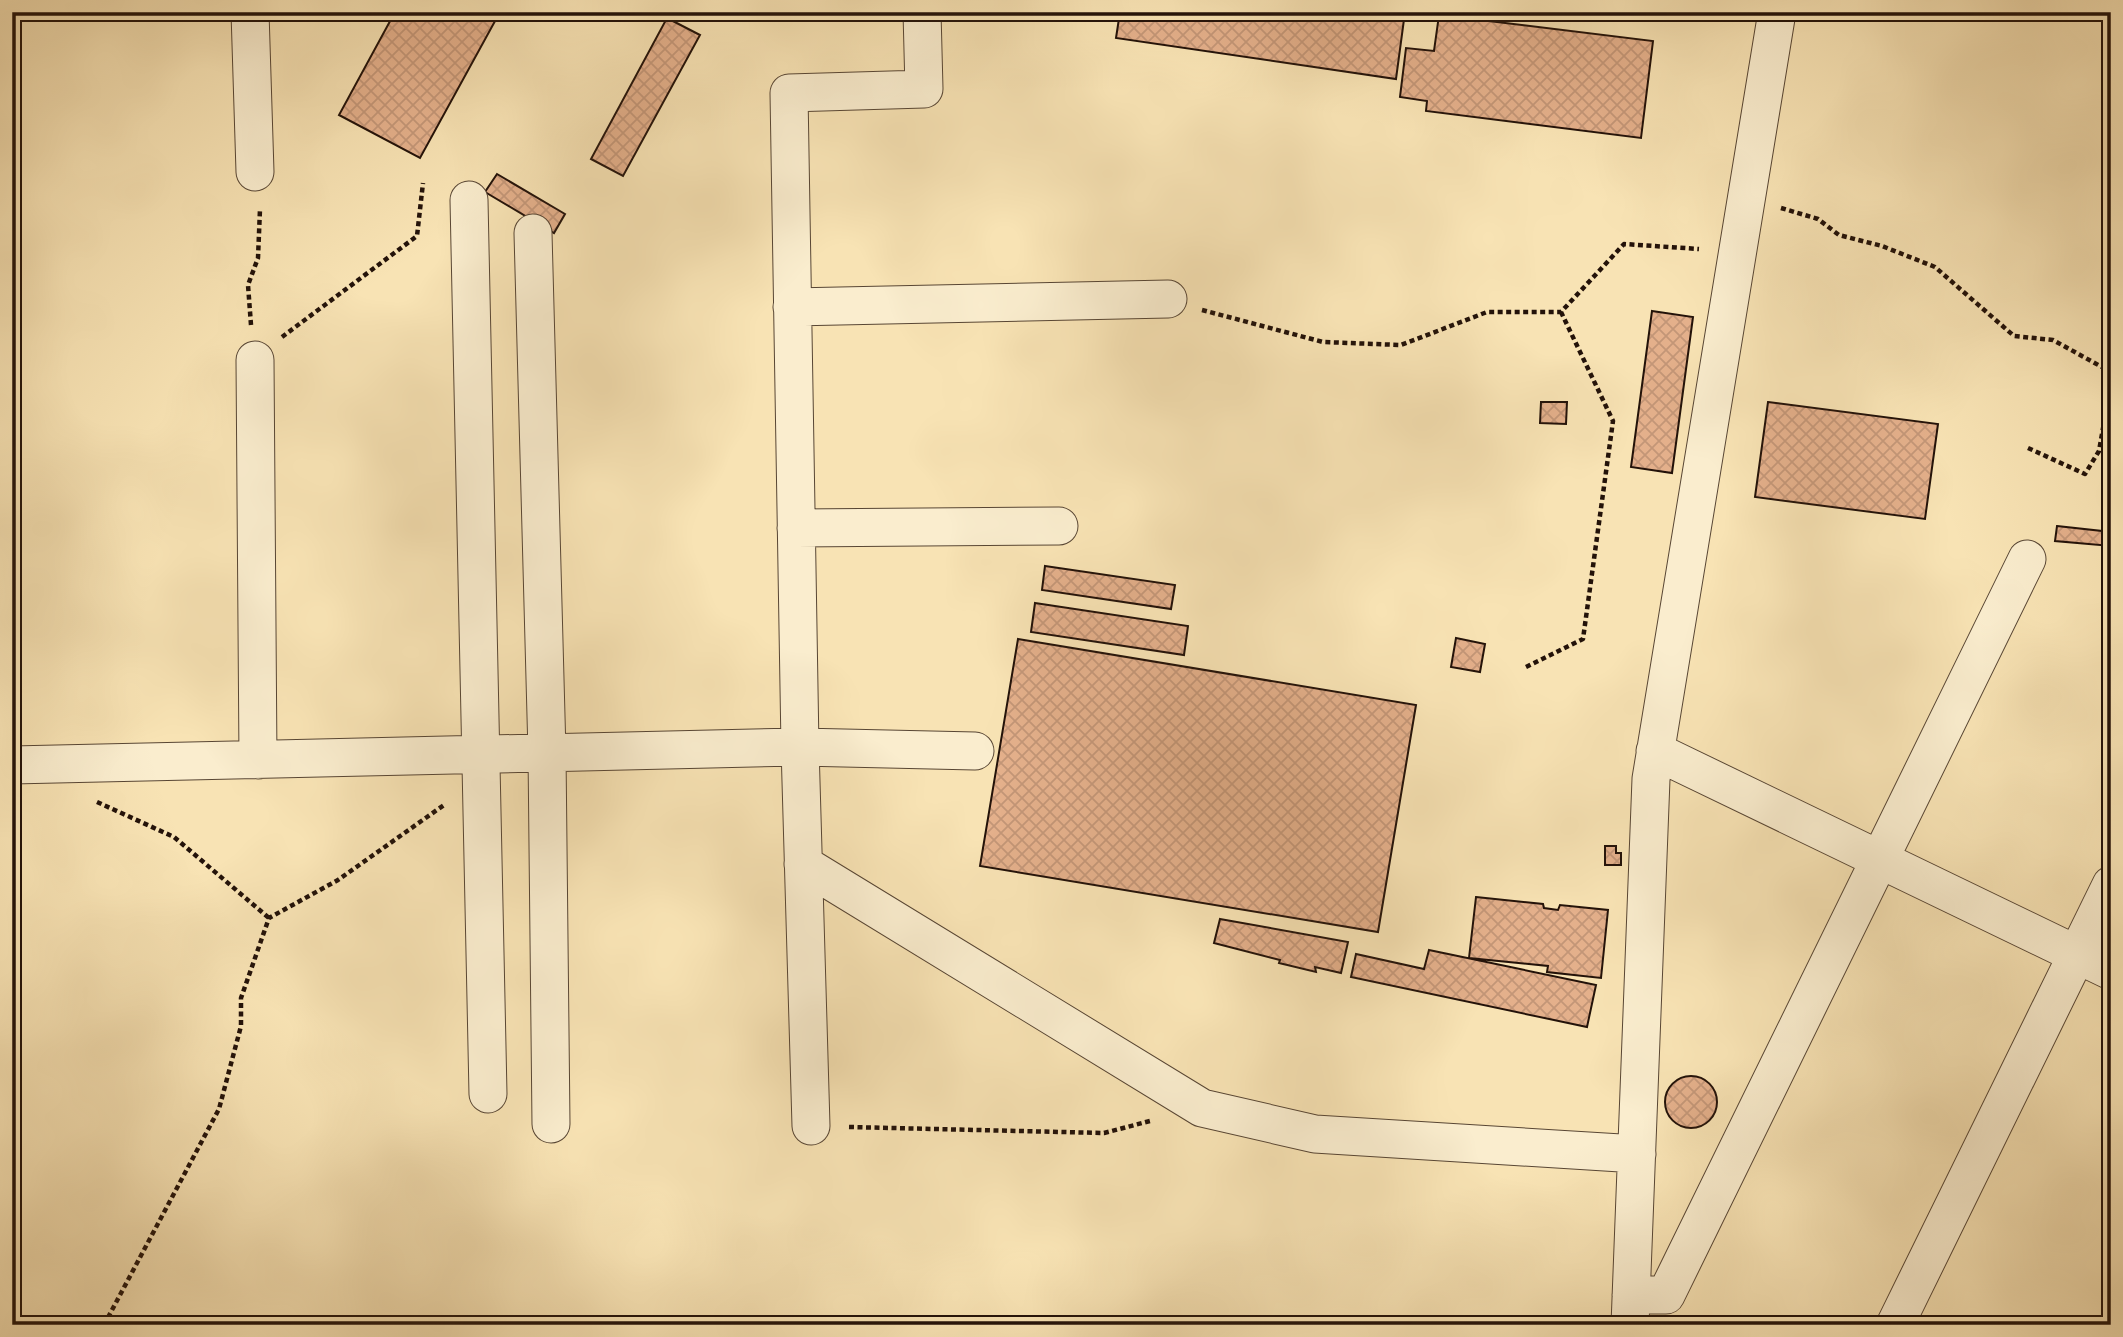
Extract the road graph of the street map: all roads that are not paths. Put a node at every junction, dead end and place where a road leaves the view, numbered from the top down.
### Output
1 (250, 12) edge
2 (922, 12) edge
3 (1777, 12) edge
4 (255, 172) road end
5 (468, 200) dead end
6 (533, 233) dead end
7 (1168, 299) road end
8 (792, 307) junction
9 (255, 360) road end
10 (1059, 526) dead end
11 (796, 528) junction
12 (2027, 559) dead end
13 (800, 747) junction
14 (975, 751) dead end
15 (1656, 751) junction
16 (547, 753) junction
17 (258, 760) junction
18 (12, 765) edge
19 (479, 772) junction
20 (1880, 859) junction
21 (803, 864) junction
22 (2111, 885) edge
23 (2077, 954) junction
24 (2111, 971) edge
25 (488, 1094) dead end
26 (551, 1124) dead end
27 (811, 1126) road end
28 (1637, 1154) junction
29 (1630, 1310) edge
30 (1895, 1325) edge

1 - 4 street
2 - 8 street
3 - 15 street
5 - 19 street
6 - 16 street
7 - 8 street
8 - 11 street
9 - 17 street
10 - 11 street
11 - 13 street
12 - 20 street
13 - 14 street
13 - 16 street
13 - 21 street
15 - 20 street
15 - 28 street
16 - 19 street
16 - 26 street
17 - 18 street
17 - 19 street
19 - 25 street
20 - 23 street
20 - 29 street
21 - 27 street
21 - 28 street
22 - 23 street
23 - 24 street
23 - 30 street
28 - 29 street

